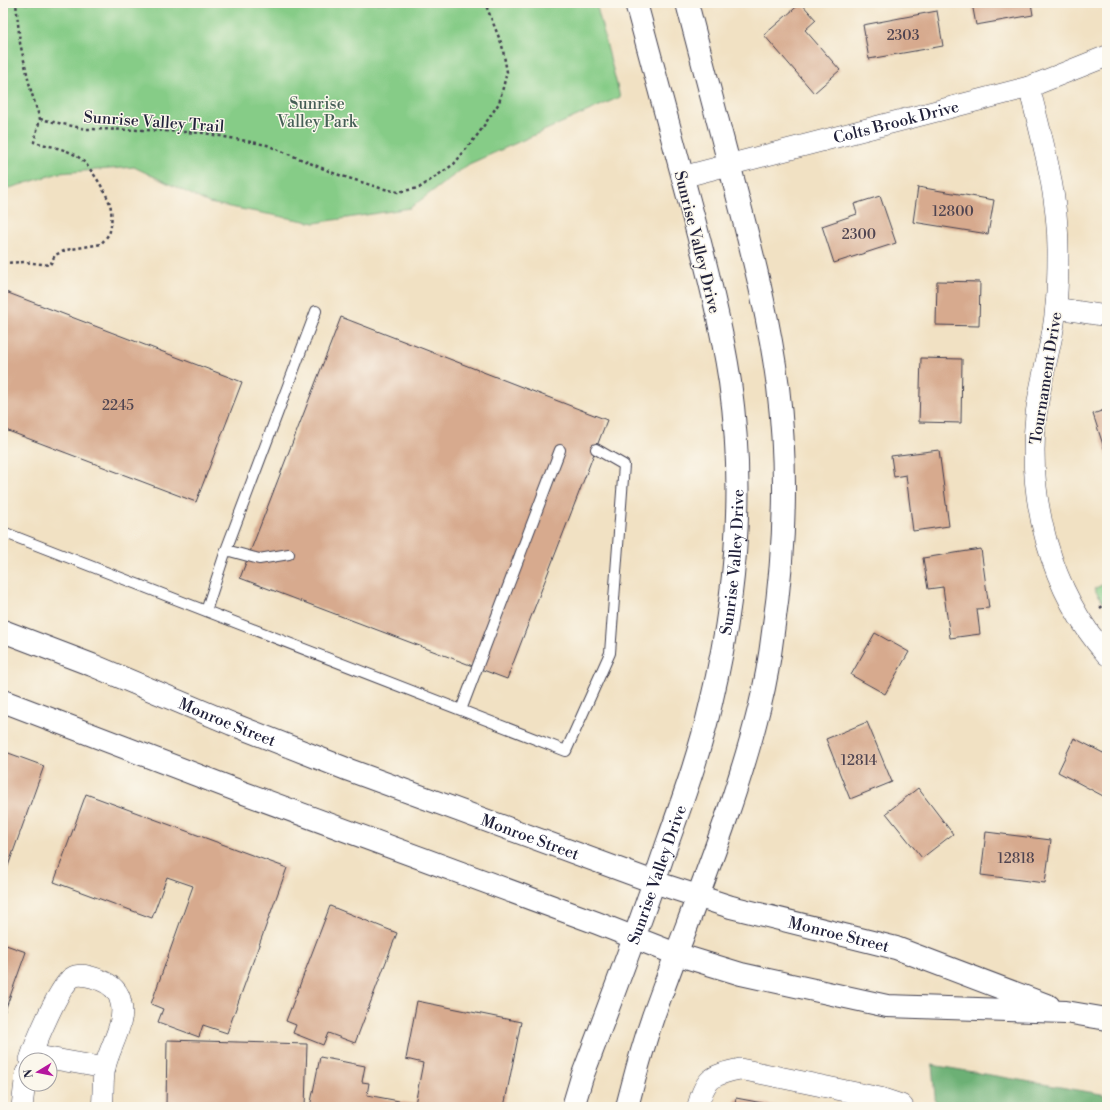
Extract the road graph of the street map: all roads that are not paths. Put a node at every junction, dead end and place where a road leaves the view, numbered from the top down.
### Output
1 (636, 3) edge
2 (687, 3) edge
3 (1107, 56) edge
4 (1029, 87) junction
5 (729, 164) junction
6 (682, 177) junction
7 (1056, 308) junction
8 (316, 311) dead end
9 (1107, 316) edge
10 (596, 449) dead end
11 (560, 450) dead end
12 (3, 532) edge
13 (226, 550) junction
14 (289, 554) dead end
15 (206, 611) junction
16 (3, 631) edge
17 (1107, 655) edge
18 (3, 701) edge
19 (460, 710) junction
20 (654, 882) junction
21 (697, 897) junction
22 (634, 937) junction
23 (676, 954) junction
24 (1066, 1012) junction
25 (1107, 1019) edge
26 (33, 1052) edge
27 (58, 1064) edge
28 (105, 1068) junction
29 (24, 1092) edge
30 (22, 1107) edge
31 (102, 1107) edge
32 (573, 1107) edge
33 (627, 1107) edge
34 (698, 1107) edge
35 (903, 1107) edge

1 - 6 main road, Sunrise Valley Drive
2 - 5 main road
3 - 4 street, Colts Brook Drive
4 - 5 street, Colts Brook Drive
4 - 7 street, Tournament Drive
5 - 6 street, Colts Brook Drive
5 - 21 main road
6 - 20 main road, Sunrise Valley Drive
7 - 9 street
7 - 17 street, Tournament Drive
8 - 13 lane
10 - 19 lane
11 - 19 lane
12 - 15 lane
13 - 14 lane
13 - 15 lane
15 - 19 lane
16 - 20 main road, Monroe Street
18 - 22 main road, Monroe Street
20 - 21 main road, Monroe Street
20 - 22 main road, Sunrise Valley Drive
21 - 23 main road
21 - 24 main road, Monroe Street
22 - 23 main road, Monroe Street
22 - 32 main road, Sunrise Valley Drive
23 - 24 main road, Monroe Street
23 - 33 main road
24 - 25 main road, Monroe Street
26 - 28 street
27 - 28 street
28 - 31 street
29 - 30 street
34 - 35 street

